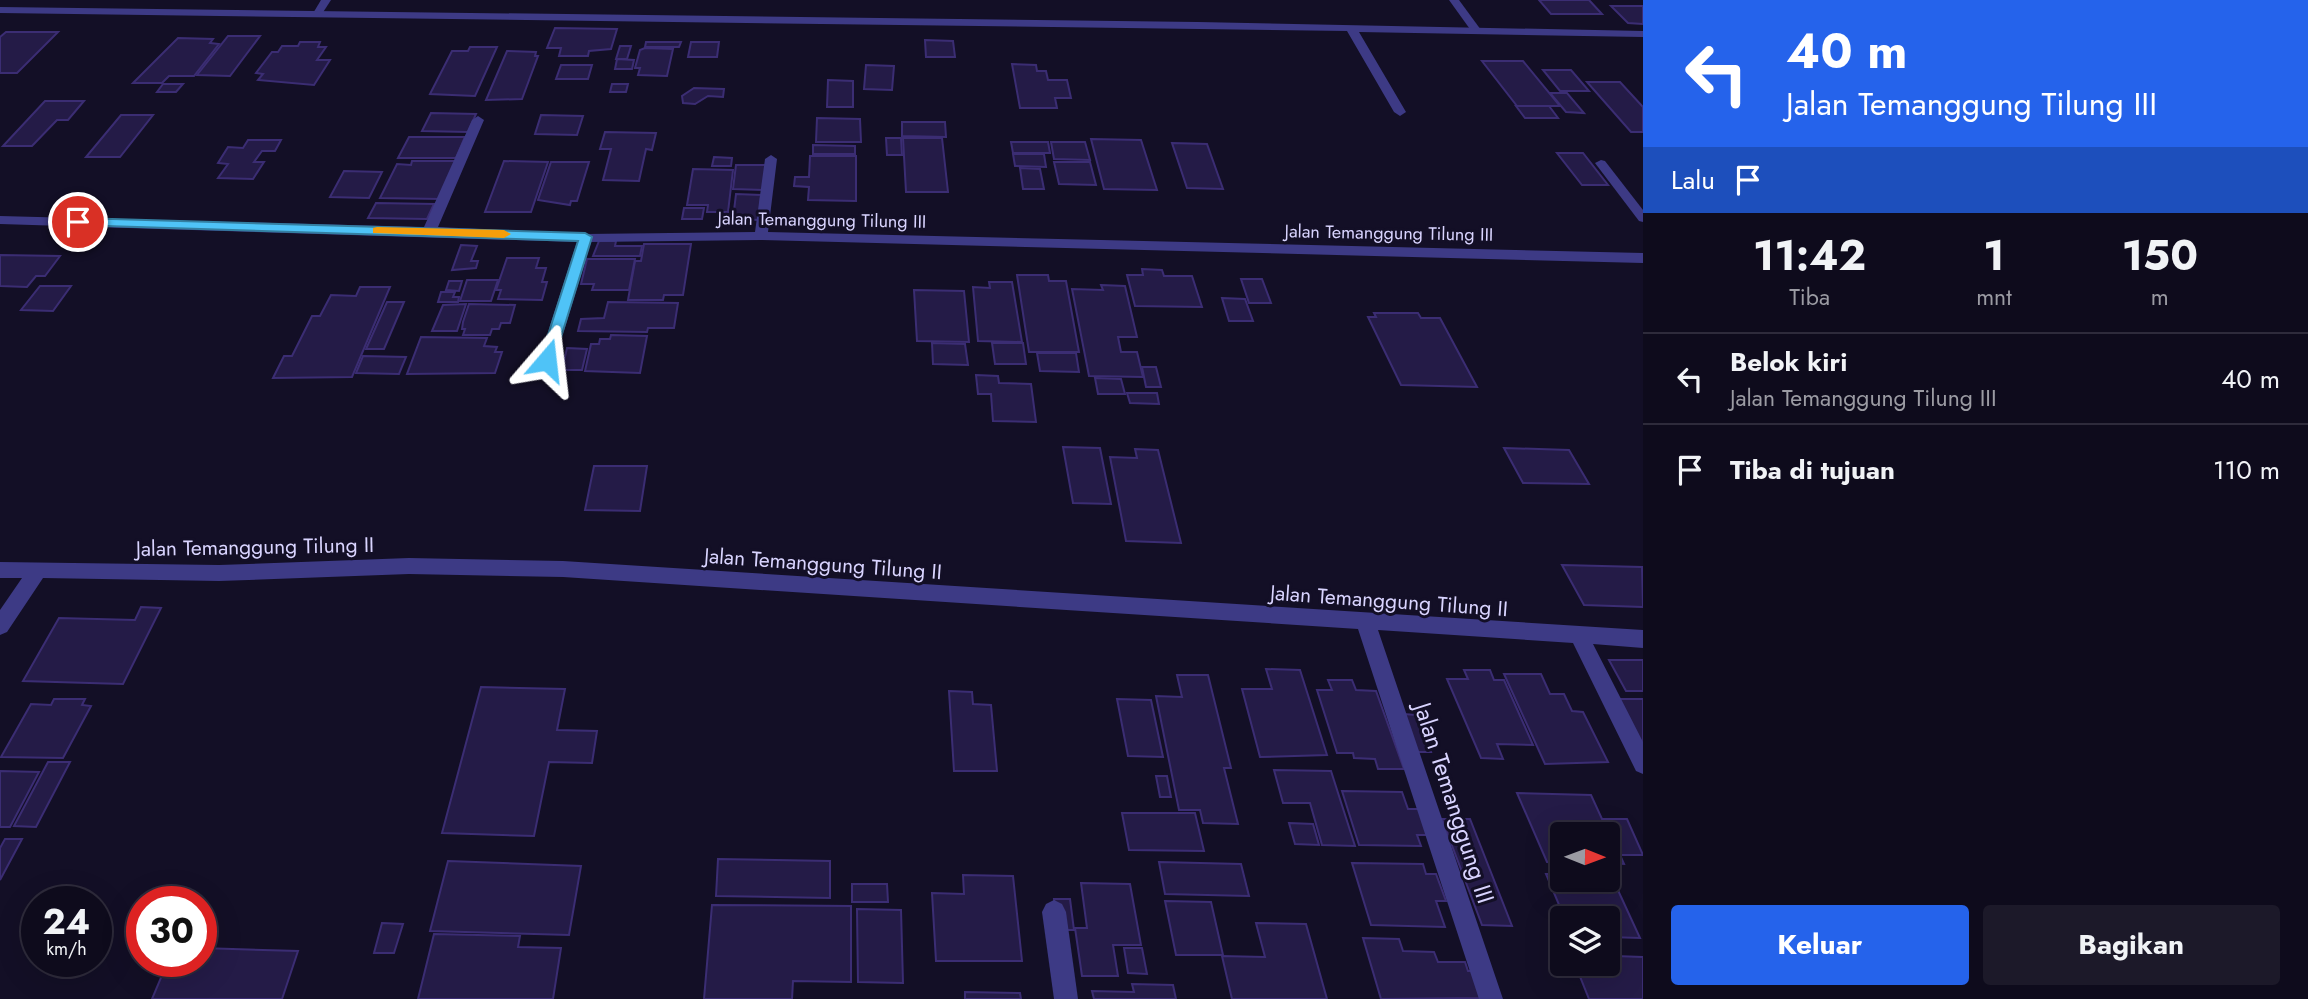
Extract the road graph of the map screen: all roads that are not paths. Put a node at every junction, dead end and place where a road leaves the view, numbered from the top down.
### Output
1 (326, 0) edge
2 (1454, 0) edge
3 (0, 10) edge
4 (317, 15) junction
5 (1351, 28) junction
6 (1476, 30) junction
7 (1643, 34) edge
8 (1400, 112) dead end
9 (478, 120) dead end
10 (771, 159) dead end
11 (1601, 163) dead end
12 (1643, 218) edge
13 (0, 220) edge
14 (429, 231) junction
15 (761, 236) junction
16 (585, 237) junction
17 (1643, 258) edge
18 (547, 360) dead end
19 (0, 570) edge
20 (37, 572) junction
21 (1366, 623) junction
22 (0, 626) edge
23 (1579, 636) junction
24 (1643, 639) edge
25 (1643, 764) edge
26 (1054, 912) dead end
27 (1066, 999) edge
28 (1491, 999) edge

1 - 4 lane
2 - 6 lane
3 - 4 street
4 - 5 street
5 - 6 street
5 - 8 street
6 - 7 street
9 - 14 street
10 - 15 street
11 - 12 lane
13 - 14 street, Jalan Temanggung Tilung III
14 - 16 street, Jalan Temanggung Tilung III
15 - 16 street, Jalan Temanggung Tilung III
15 - 17 street, Jalan Temanggung Tilung III
16 - 18 street
19 - 20 street, Jalan Temanggung Tilung II
20 - 21 street, Jalan Temanggung Tilung II
20 - 22 street
21 - 23 street, Jalan Temanggung Tilung II
21 - 28 street, Jalan Temanggung III
23 - 24 street, Jalan Temanggung Tilung II
23 - 25 street
26 - 27 street

